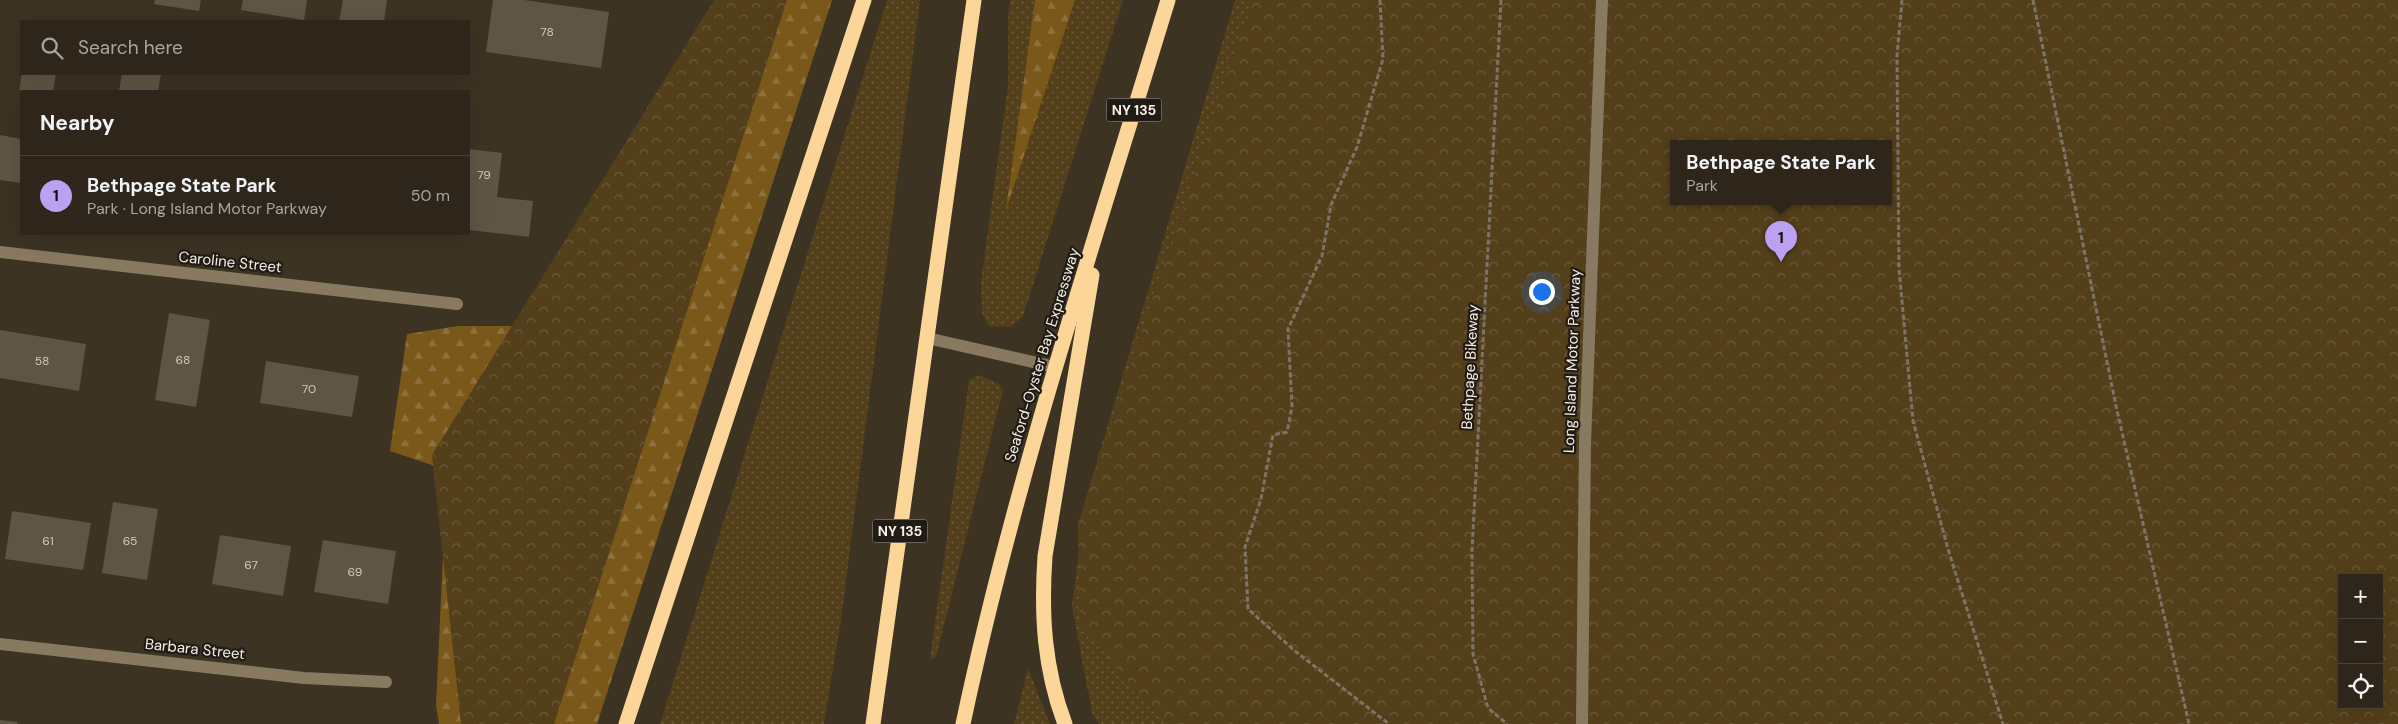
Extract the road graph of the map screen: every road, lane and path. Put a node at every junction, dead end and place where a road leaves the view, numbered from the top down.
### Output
1 (864, 0) edge
2 (974, 0) edge
3 (1168, 0) edge
4 (1380, 0) edge
5 (1500, 0) edge
6 (1602, 0) edge
7 (1902, 0) edge
8 (2033, 0) edge
9 (1101, 220) junction
10 (0, 252) edge
11 (457, 304) dead end
12 (927, 338) junction
13 (1055, 367) junction
14 (0, 644) edge
15 (386, 682) dead end
16 (626, 724) edge
17 (873, 724) edge
18 (963, 724) edge
19 (1065, 724) edge
20 (1389, 724) edge
21 (1507, 724) edge
22 (1582, 724) edge
23 (2002, 724) edge
24 (2189, 724) edge

1 - 16 highway
2 - 12 highway, NY 135
3 - 9 highway, Seaford-Oyster Bay Expressway / NY 135
4 - 20 path
5 - 21 path, Bethpage Bikeway
6 - 22 street, Long Island Motor Parkway
7 - 23 path
8 - 24 path
9 - 13 highway, Seaford-Oyster Bay Expressway / NY 135
9 - 19 highway
10 - 11 street, Caroline Street
12 - 13 street
12 - 17 highway, NY 135
13 - 18 highway, Seaford-Oyster Bay Expressway / NY 135
14 - 15 street, Barbara Street

